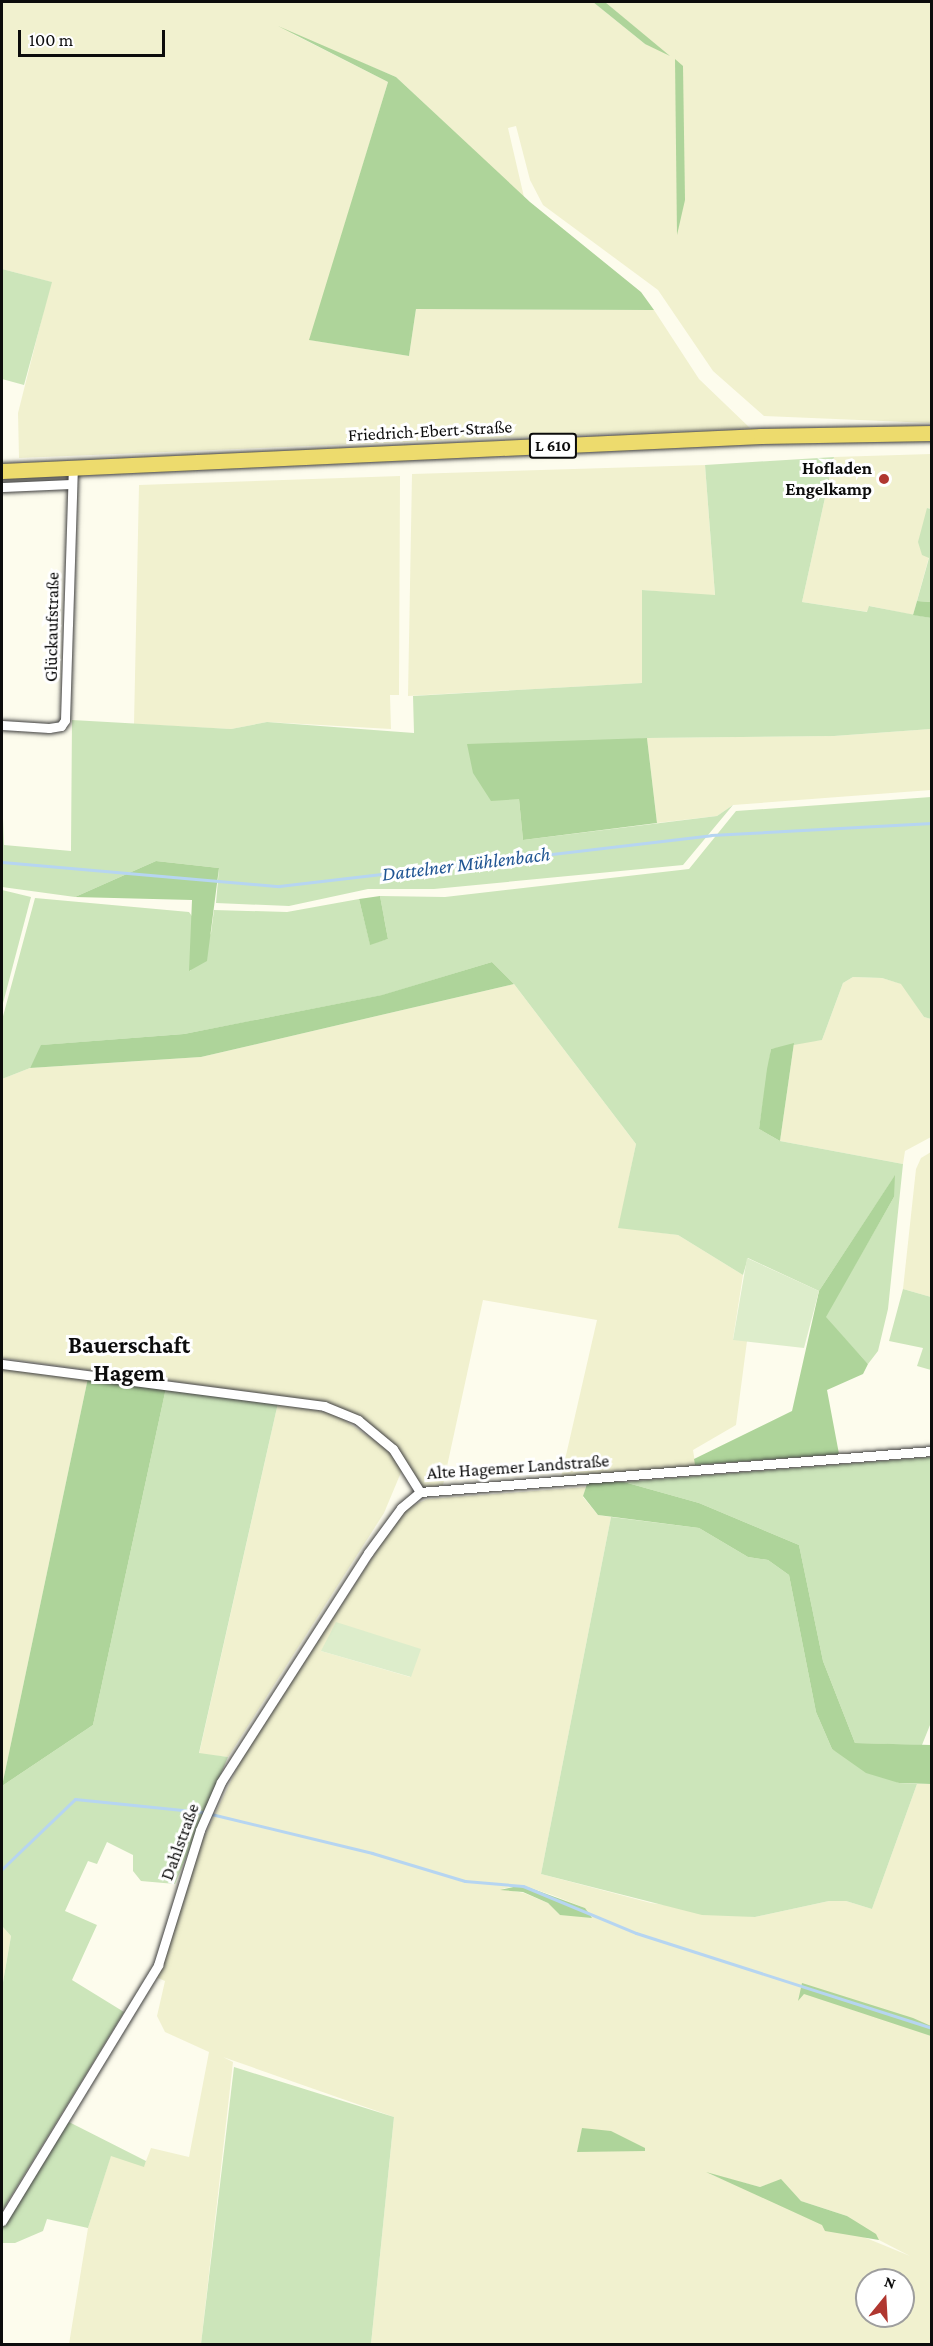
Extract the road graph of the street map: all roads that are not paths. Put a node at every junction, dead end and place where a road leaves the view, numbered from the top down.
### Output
1 (932, 434) edge
2 (73, 468) junction
3 (2, 471) edge
4 (72, 484) junction
5 (2, 487) edge
6 (2, 725) edge
7 (2, 1364) edge
8 (932, 1450) edge
9 (420, 1492) junction
10 (2, 2221) edge

1 - 2 main road, Friedrich-Ebert-Straße / L 610
2 - 3 main road, Friedrich-Ebert-Straße / L 610
2 - 4 street, Glückaufstraße
4 - 5 street
4 - 6 street, Glückaufstraße
7 - 9 street, Alte Hagemer Landstraße
8 - 9 street, Alte Hagemer Landstraße
9 - 10 street, Dahlstraße

